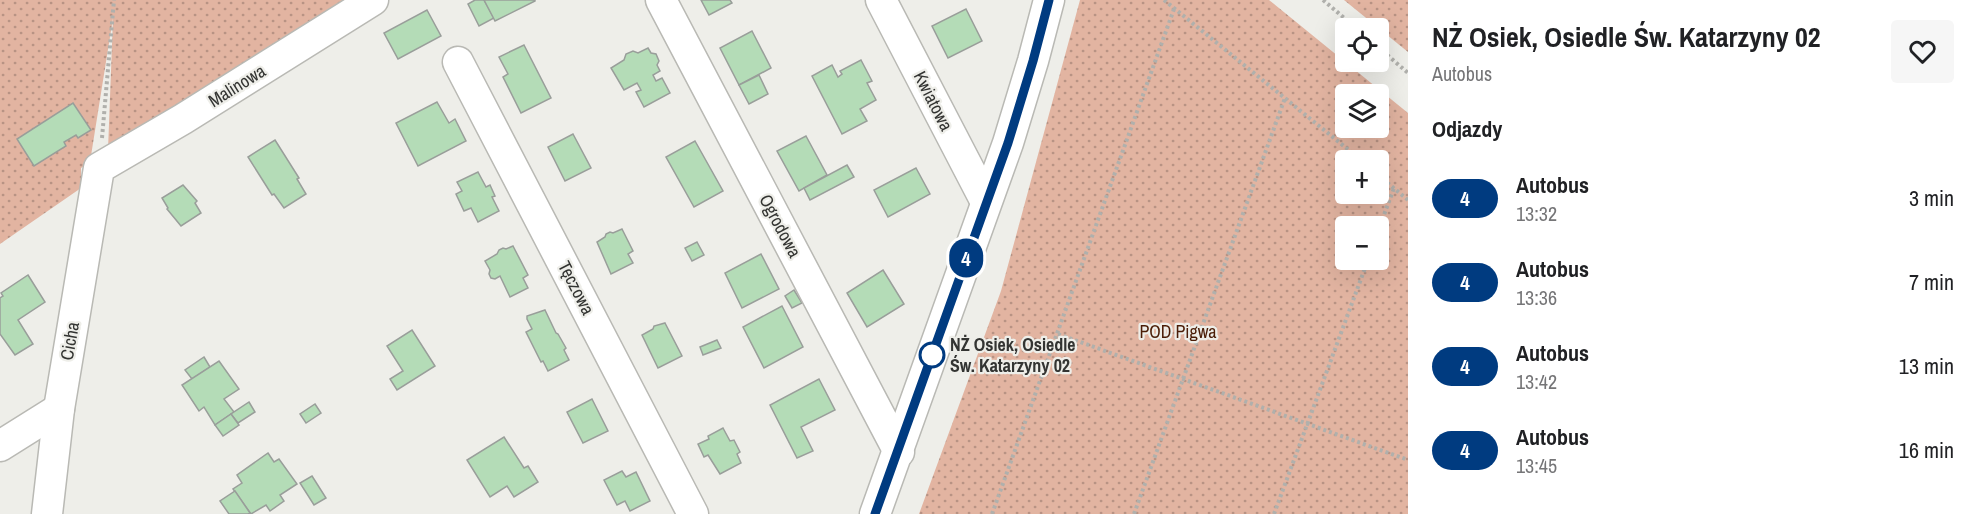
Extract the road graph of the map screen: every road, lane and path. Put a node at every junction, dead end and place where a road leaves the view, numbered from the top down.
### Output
1 (114, 0) edge
2 (373, 0) edge
3 (661, 0) edge
4 (881, 0) edge
5 (1049, 0) edge
6 (1164, 0) edge
7 (1323, 0) edge
8 (1174, 9) junction
9 (1344, 18) edge
10 (1389, 57) edge
11 (458, 62) dead end
12 (1408, 73) edge
13 (1286, 98) junction
14 (1349, 150) edge
15 (99, 168) junction
16 (1389, 183) edge
17 (1395, 188) junction
18 (1408, 200) edge
19 (986, 202) junction
20 (1384, 216) edge
21 (1364, 270) edge
22 (1058, 334) junction
23 (1183, 378) junction
24 (58, 409) junction
25 (1307, 424) junction
26 (0, 446) edge
27 (898, 452) junction
28 (1408, 460) edge
29 (47, 514) edge
30 (693, 514) edge
31 (875, 514) edge
32 (992, 514) edge
33 (1134, 514) edge
34 (1274, 514) edge

1 - 15 path
2 - 15 street, Malinowa
3 - 27 street, Ogrodowa
4 - 19 street, Kwiatowa
5 - 19 street
6 - 8 path
7 - 9 path
8 - 13 path
8 - 22 path
10 - 12 path
11 - 30 street, Tęczowa
13 - 14 path
13 - 23 path
15 - 24 street, Cicha
16 - 17 path
17 - 18 path
17 - 20 path
19 - 27 street
21 - 25 path
22 - 23 path
22 - 32 path
23 - 25 path
23 - 33 path
24 - 26 street
24 - 29 street, Cicha
25 - 28 path
25 - 34 path
27 - 31 street

